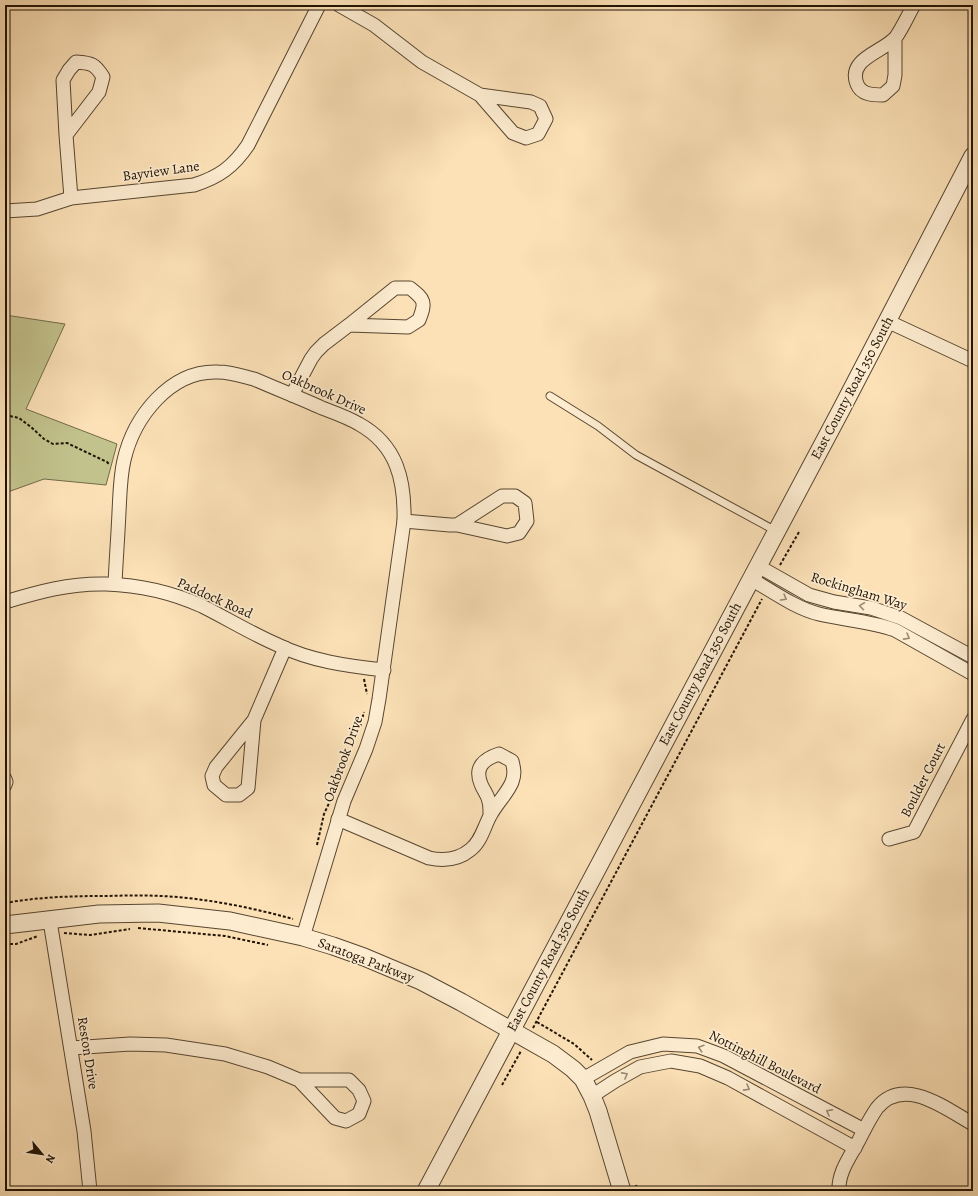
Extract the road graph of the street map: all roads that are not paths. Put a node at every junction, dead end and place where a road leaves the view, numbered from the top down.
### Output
1 (319, 5) edge
2 (340, 5) edge
3 (914, 5) edge
4 (895, 38) dead end
5 (480, 95) junction
6 (66, 134) junction
7 (973, 156) edge
8 (71, 198) junction
9 (5, 210) edge
10 (887, 321) junction
11 (349, 325) junction
12 (973, 361) edge
13 (292, 395) junction
14 (550, 396) dead end
15 (404, 521) junction
16 (458, 525) junction
17 (776, 530) junction
18 (754, 572) junction
19 (115, 584) junction
20 (5, 602) edge
21 (886, 620) junction
22 (285, 648) junction
23 (973, 657) edge
24 (384, 670) junction
25 (973, 674) edge
26 (973, 719) edge
27 (254, 720) junction
28 (5, 779) edge
29 (5, 785) edge
30 (490, 814) dead end
31 (338, 819) junction
32 (889, 839) dead end
33 (5, 925) edge
34 (51, 927) junction
35 (303, 937) junction
36 (511, 1030) junction
37 (71, 1048) junction
38 (719, 1064) junction
39 (299, 1080) junction
40 (583, 1080) junction
41 (772, 1092) junction
42 (592, 1096) junction
43 (973, 1124) edge
44 (864, 1130) junction
45 (855, 1148) junction
46 (90, 1191) edge
47 (426, 1191) edge
48 (622, 1191) edge
49 (838, 1191) edge

1 - 8 street, Bayview Lane
2 - 5 street
3 - 4 street
5 - 5 street
6 - 6 street
6 - 8 street
7 - 10 street, East County Road 350 South
8 - 9 street, Bayview Lane
10 - 12 street
10 - 17 street, East County Road 350 South
11 - 11 street
11 - 13 street
13 - 15 street, Oakbrook Drive
13 - 19 street, Oakbrook Drive
14 - 17 lane
15 - 16 street
15 - 24 street, Oakbrook Drive
16 - 16 street
17 - 18 street, East County Road 350 South
21 -> 18 street, Rockingham Way
18 -> 21 street, Rockingham Way
18 - 36 street, East County Road 350 South
19 - 20 street, Paddock Road
19 - 22 street, Paddock Road
21 - 23 street, Rockingham Way
21 -> 25 street, Rockingham Way
22 - 24 street, Paddock Road
22 - 27 street
24 - 31 street, Oakbrook Drive
26 - 32 street, Boulder Court
27 - 27 street
28 - 29 street
30 - 31 street, Oakbrook Drive
31 - 35 street, Oakbrook Drive
33 - 34 street, Saratoga Parkway
34 - 35 street, Saratoga Parkway
34 - 37 street, Reston Drive
35 - 36 street, Saratoga Parkway
36 - 40 street, Saratoga Parkway
36 - 47 street, East County Road 350 South
37 - 39 street
37 - 46 street, Reston Drive
38 -> 40 street, Nottinghill Boulevard
38 - 41 street, Nottinghill Boulevard
38 -> 41 street, Nottinghill Boulevard
42 -> 38 street, Nottinghill Boulevard
39 - 39 street
40 - 42 street, Saratoga Parkway
44 -> 41 street, Nottinghill Boulevard
41 - 45 street, Nottinghill Boulevard
42 - 48 street, Saratoga Parkway
43 - 44 street
44 - 45 street
45 - 49 street

